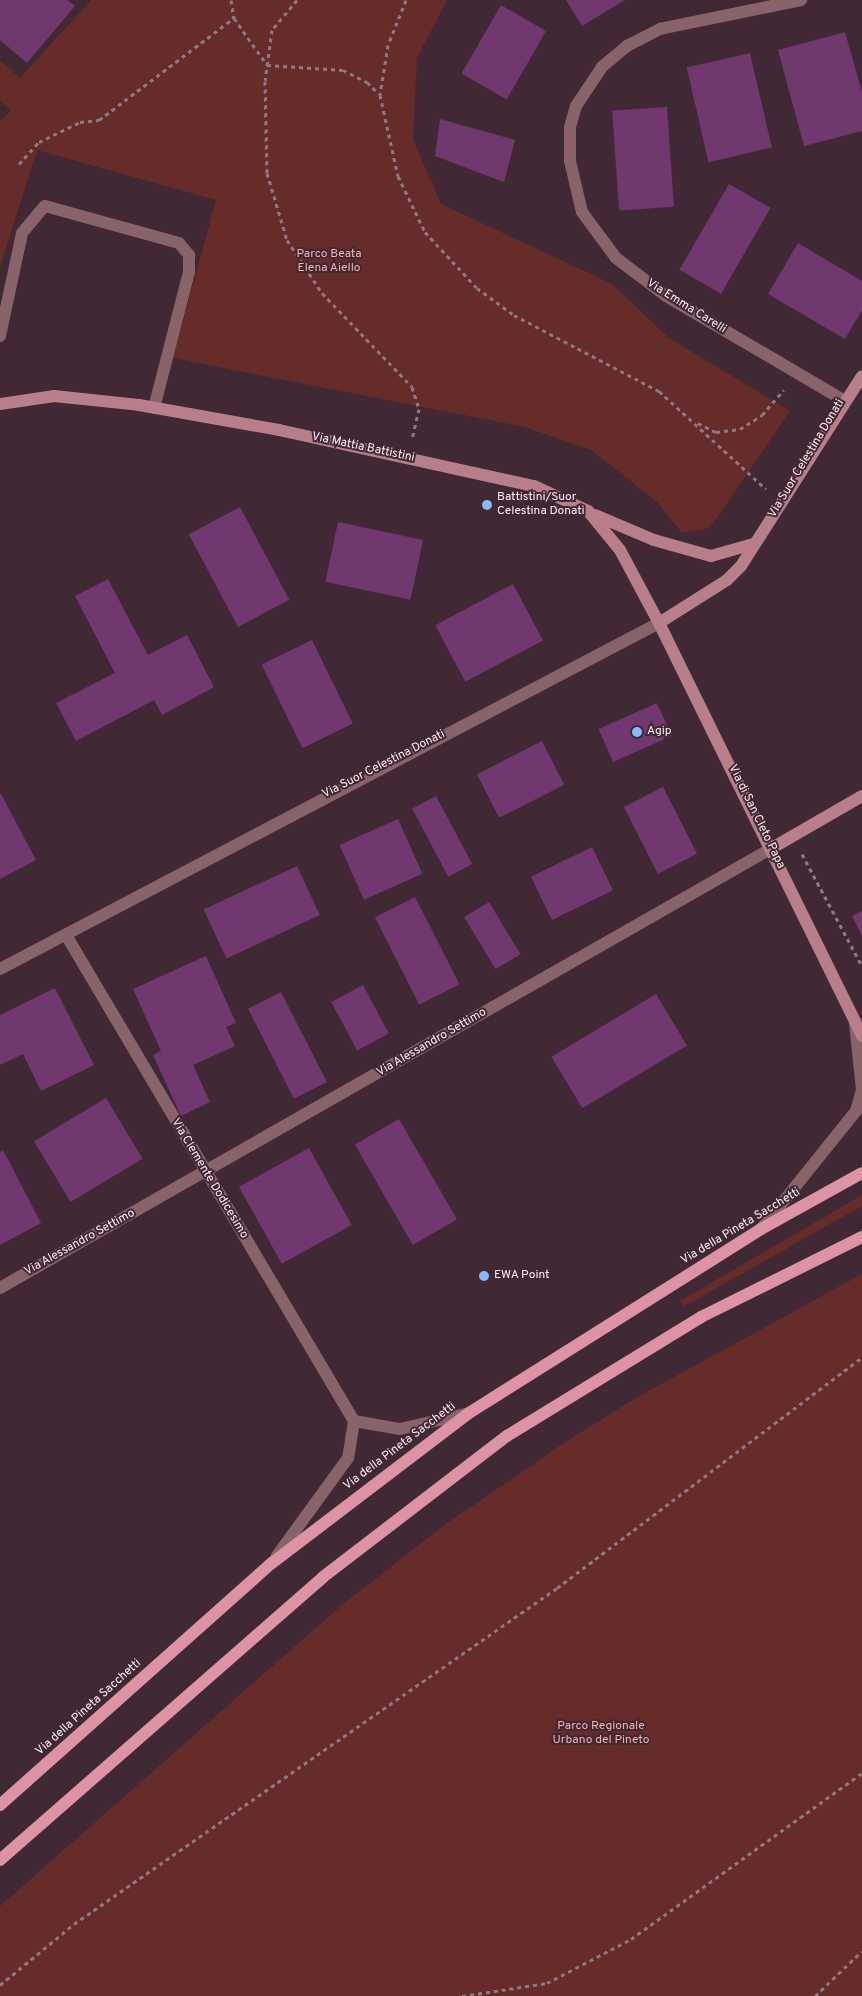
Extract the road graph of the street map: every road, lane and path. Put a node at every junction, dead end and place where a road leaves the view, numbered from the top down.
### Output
1 (231, 0) edge
2 (296, 0) edge
3 (406, 0) edge
4 (801, 0) edge
5 (234, 18) junction
6 (267, 65) junction
7 (380, 94) junction
8 (19, 164) dead end
9 (0, 336) edge
10 (797, 374) junction
11 (862, 376) edge
12 (843, 400) junction
13 (0, 404) edge
14 (154, 408) junction
15 (695, 421) junction
16 (408, 457) junction
17 (782, 502) junction
18 (588, 512) junction
19 (754, 544) junction
20 (659, 623) junction
21 (862, 796) edge
22 (793, 836) junction
23 (772, 848) junction
24 (66, 935) junction
25 (862, 966) edge
26 (0, 969) edge
27 (853, 1010) junction
28 (862, 1021) edge
29 (862, 1036) edge
30 (862, 1173) edge
31 (205, 1174) junction
32 (761, 1229) junction
33 (862, 1237) edge
34 (0, 1288) edge
35 (862, 1357) edge
36 (468, 1413) junction
37 (354, 1421) junction
38 (272, 1563) junction
39 (862, 1773) edge
40 (0, 1805) edge
41 (0, 1860) edge
42 (862, 1951) edge
43 (0, 1985) edge
44 (462, 1996) edge
45 (815, 1996) edge

1 - 5 path
2 - 6 path
3 - 7 path
4 - 10 street, Via Emma Carelli
5 - 6 path
5 - 8 path
6 - 7 path
6 - 16 path
7 - 15 path
9 - 14 street
10 - 12 street, Via Emma Carelli
10 - 15 path
11 - 12 main road, Via Suor Celestina Donati
12 - 17 main road, Via Suor Celestina Donati
13 - 14 main road, Via Mattia Battistini
14 - 16 main road, Via Mattia Battistini
15 - 17 path
16 - 18 main road, Via Mattia Battistini
17 - 19 main road, Via Suor Celestina Donati
18 - 19 main road
18 - 20 main road, Via Mattia Battistini
19 - 20 main road, Via Suor Celestina Donati
20 - 23 main road, Via di San Cleto Papa
20 - 24 street, Via Suor Celestina Donati
21 - 22 main road, Via Alessandro Settimo
22 - 23 main road, Via Alessandro Settimo
22 - 25 path
23 - 27 main road, Via di San Cleto Papa
23 - 31 street, Via Alessandro Settimo
24 - 26 street, Via Suor Celestina Donati
24 - 31 street, Via Clemente Dodicesimo
27 - 28 main road
27 - 29 main road, Via di San Cleto Papa
27 - 32 street, Via di San Cleto Papa
30 - 32 main road, Via della Pineta Sacchetti
31 - 34 street, Via Alessandro Settimo
31 - 37 street, Via Clemente Dodicesimo
32 - 36 main road, Via della Pineta Sacchetti
33 - 41 main road
35 - 43 path
36 - 37 street
36 - 38 main road, Via della Pineta Sacchetti
37 - 38 street
38 - 40 main road, Via della Pineta Sacchetti
39 - 44 path
42 - 45 path

